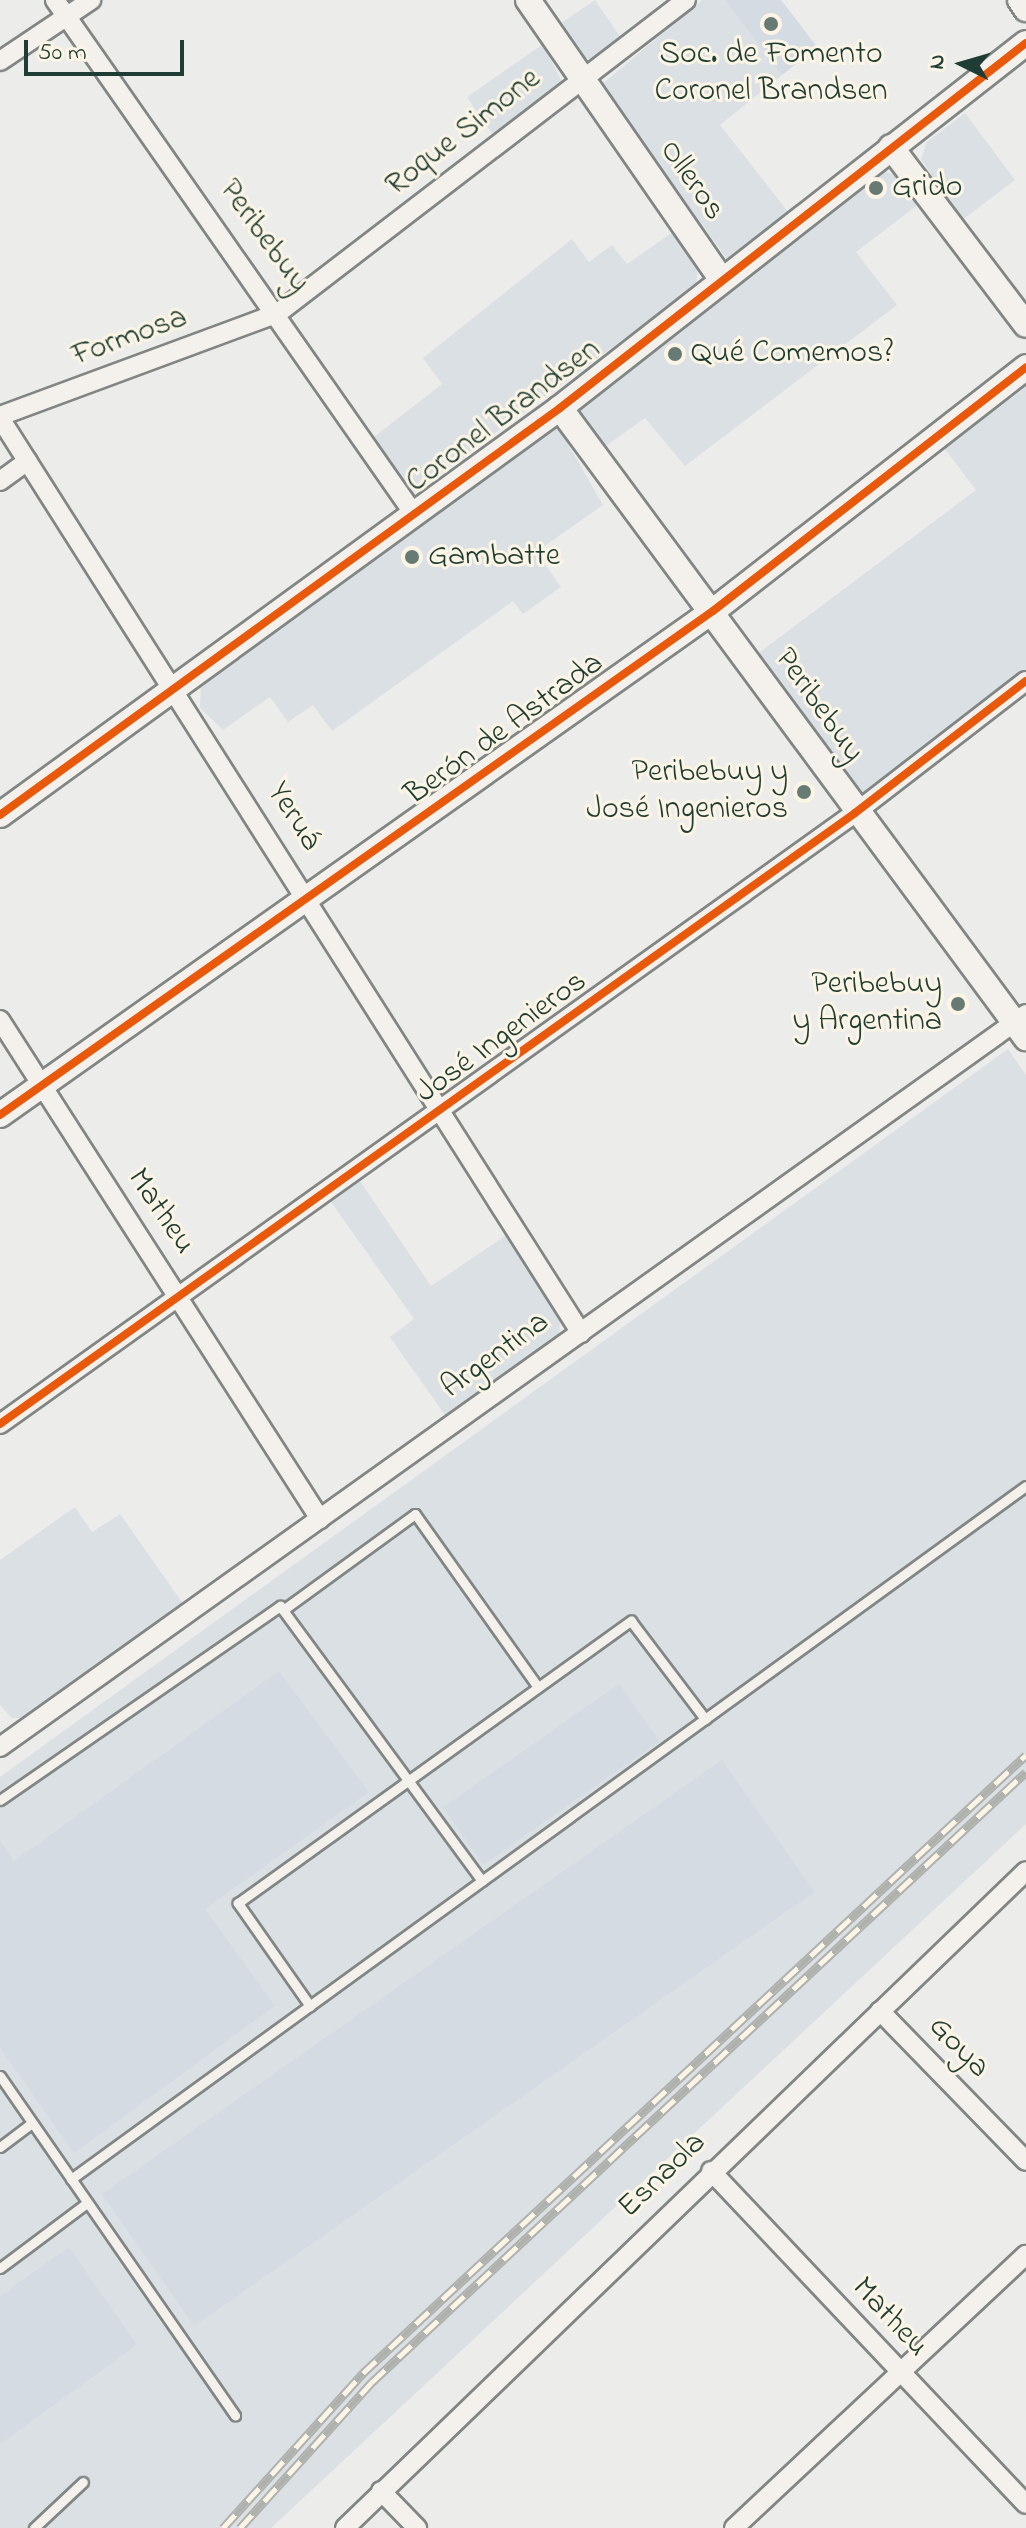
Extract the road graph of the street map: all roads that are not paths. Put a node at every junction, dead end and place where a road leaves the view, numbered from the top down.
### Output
1 (55, 0) edge
2 (91, 0) edge
3 (528, 0) edge
4 (686, 0) edge
5 (1020, 0) edge
6 (1026, 9) edge
7 (67, 18) junction
8 (1026, 43) edge
9 (0, 61) edge
10 (583, 79) junction
11 (891, 147) junction
12 (721, 279) junction
13 (278, 313) junction
14 (1026, 325) edge
15 (1026, 367) edge
16 (560, 408) junction
17 (0, 417) edge
18 (28, 461) junction
19 (0, 481) edge
20 (414, 514) junction
21 (713, 611) junction
22 (1026, 681) edge
23 (178, 689) junction
24 (855, 813) junction
25 (0, 815) edge
26 (309, 900) junction
27 (0, 1020) edge
28 (1022, 1025) edge
29 (40, 1086) junction
30 (442, 1111) junction
31 (0, 1115) edge
32 (179, 1295) junction
33 (581, 1333) junction
34 (0, 1424) edge
35 (1026, 1486) edge
36 (320, 1519) junction
37 (283, 1610) junction
38 (538, 1687) junction
39 (705, 1719) junction
40 (2, 1742) edge
41 (408, 1781) junction
42 (0, 1800) edge
43 (1026, 1871) edge
44 (482, 1881) junction
45 (310, 2006) junction
46 (880, 2011) junction
47 (0, 2076) edge
48 (32, 2123) junction
49 (0, 2147) edge
50 (1026, 2161) edge
51 (711, 2171) junction
52 (71, 2179) junction
53 (87, 2203) junction
54 (1026, 2255) edge
55 (0, 2268) edge
56 (900, 2373) junction
57 (235, 2416) dead end
58 (83, 2482) dead end
59 (381, 2491) junction
60 (1026, 2504) edge
61 (34, 2528) edge
62 (345, 2528) edge
63 (417, 2528) edge
64 (734, 2528) edge

1 - 7 street, Peribebuy
2 - 7 street
3 - 10 street, Olleros
4 - 10 street, Roque Simone
5 - 6 street
7 - 9 street
7 - 13 street, Peribebuy
8 - 11 street, Coronel Brandsen
10 - 12 street, Olleros
10 - 13 street, Roque Simone
11 - 12 street, Coronel Brandsen
11 - 14 street
12 - 16 street, Coronel Brandsen
13 - 17 street, Formosa
13 - 20 street, Peribebuy
15 - 21 street, Berón de Astrada
16 - 20 street, Coronel Brandsen
16 - 21 street, Peribebuy
17 - 18 street, Yeruá
18 - 19 street
18 - 23 street, Yeruá
20 - 23 street, Coronel Brandsen
21 - 24 street, Peribebuy
21 - 26 street, Berón de Astrada
22 - 24 street, José Ingenieros
23 - 25 street, Coronel Brandsen
23 - 26 street, Yeruá
24 - 28 street, Peribebuy
24 - 30 street, José Ingenieros
26 - 29 street, Berón de Astrada
26 - 30 street, Yeruá
27 - 29 street, Matheu
28 - 33 street, Argentina
29 - 31 street, Berón de Astrada
29 - 32 street, Matheu
30 - 32 street, José Ingenieros
30 - 33 street, Yeruá
32 - 34 street, José Ingenieros
32 - 36 street, Matheu
33 - 36 street, Argentina
35 - 39 lane
36 - 40 street, Argentina
37 - 38 lane
37 - 41 lane
37 - 42 lane
38 - 39 lane
38 - 41 lane
39 - 44 lane
41 - 44 lane
41 - 45 lane
43 - 46 street, Esnaola
44 - 45 lane
45 - 52 lane
46 - 50 street, Goya
46 - 51 street, Esnaola
47 - 48 lane
48 - 49 lane
48 - 52 lane
51 - 56 street, Matheu
51 - 59 street, Esnaola
52 - 53 lane
53 - 55 lane
53 - 57 lane
54 - 56 street
56 - 60 street, Matheu
56 - 64 street
58 - 61 lane
59 - 62 street, Esnaola
59 - 63 street

